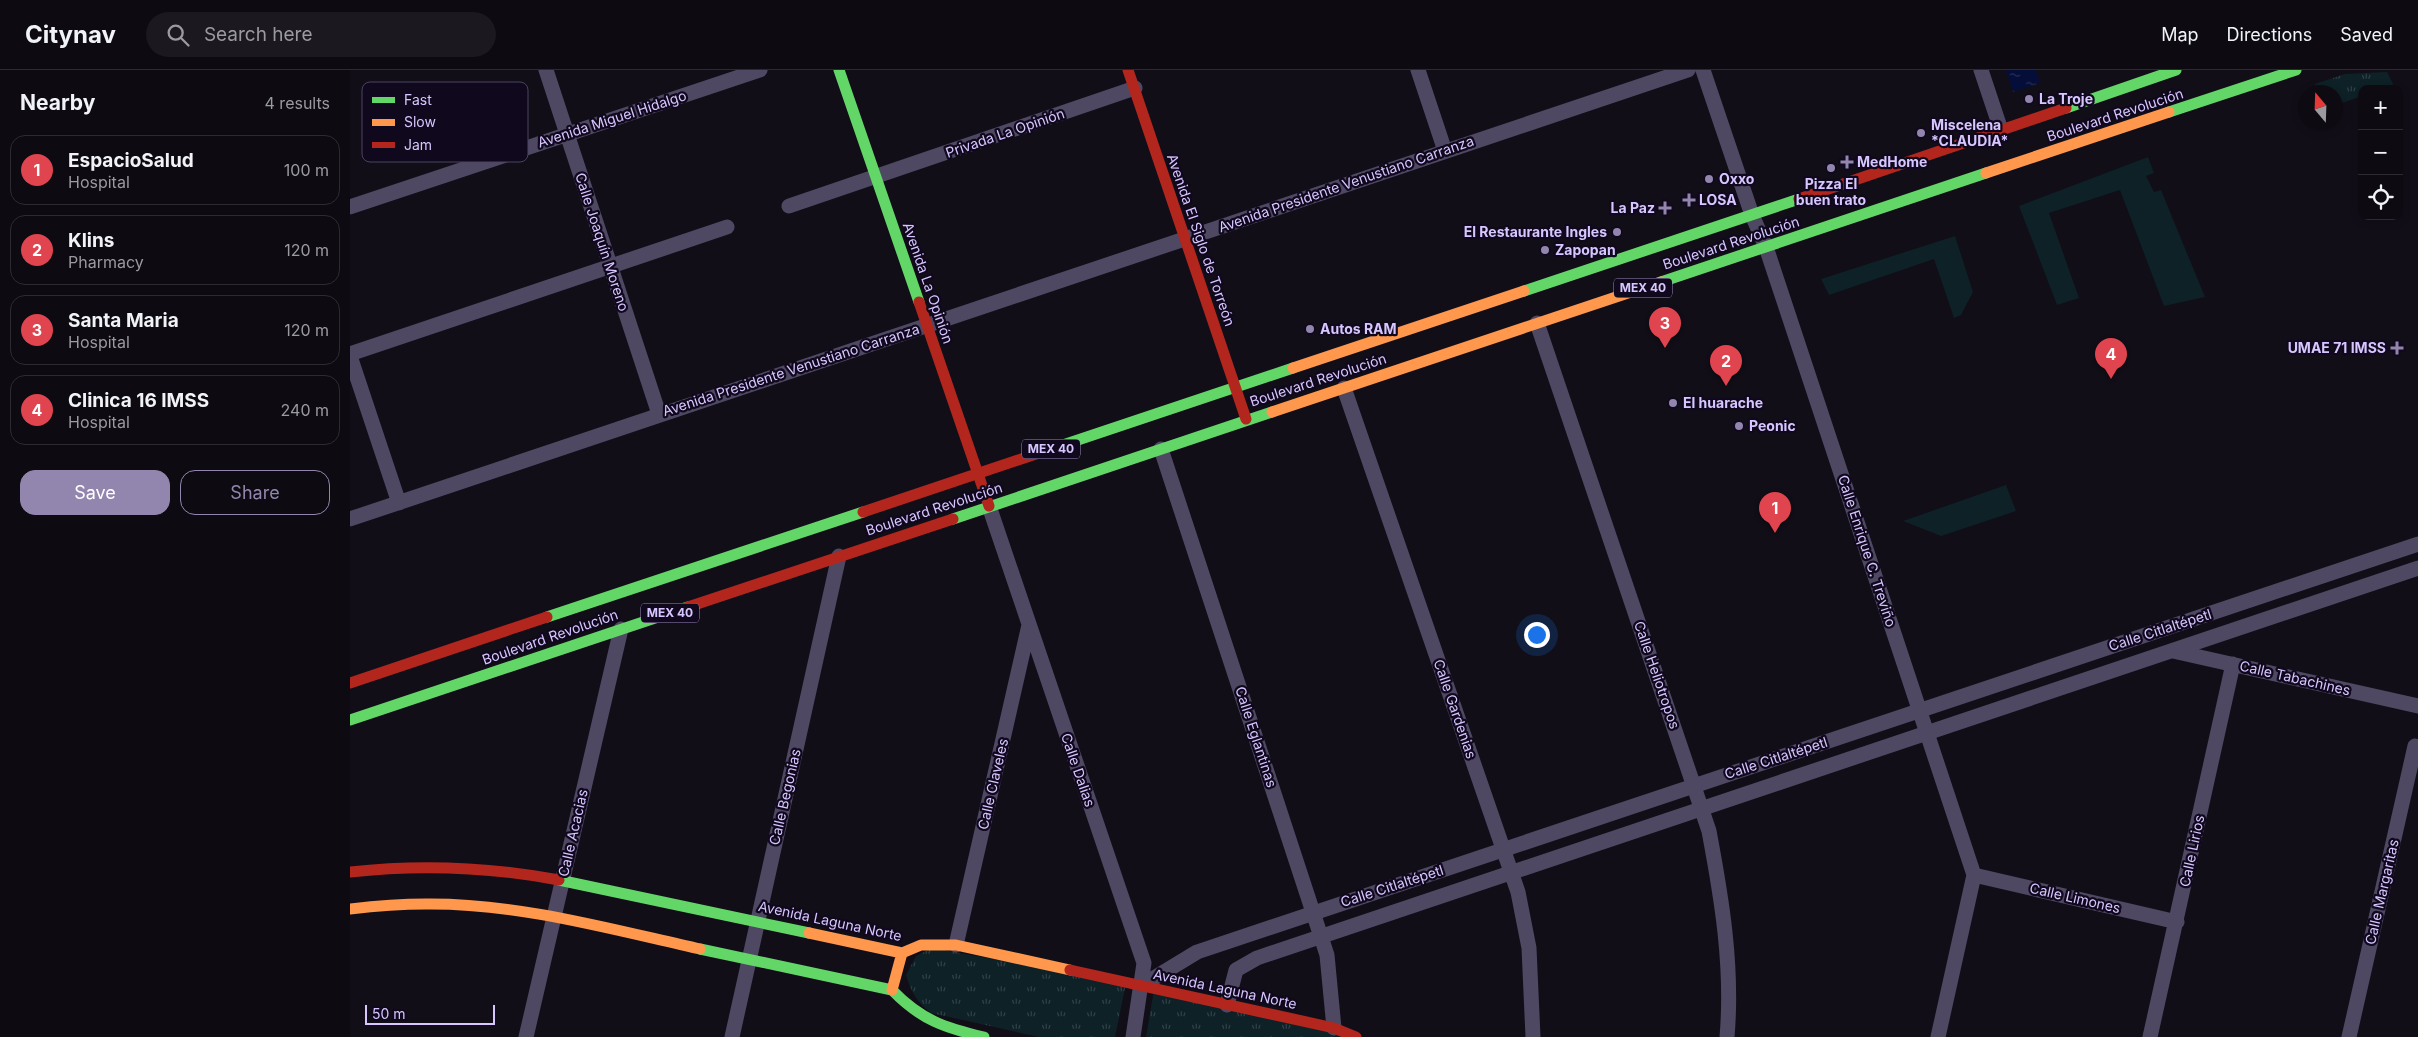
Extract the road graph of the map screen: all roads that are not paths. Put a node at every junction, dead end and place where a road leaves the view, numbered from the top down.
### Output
1 (546, 70) edge
2 (760, 70) edge
3 (839, 70) edge
4 (1128, 70) edge
5 (1418, 70) edge
6 (1688, 70) edge
7 (1703, 70) edge
8 (1981, 70) edge
9 (2176, 70) edge
10 (2296, 70) edge
11 (1135, 88) junction
12 (2001, 130) junction
13 (567, 134) junction
14 (528, 147) edge
15 (1445, 151) junction
16 (483, 162) edge
17 (876, 177) junction
18 (350, 206) edge
19 (789, 206) dead end
20 (1752, 215) junction
21 (727, 227) dead end
22 (1185, 238) junction
23 (1766, 247) junction
24 (611, 267) junction
25 (1537, 323) junction
26 (927, 325) junction
27 (350, 355) edge
28 (1235, 387) junction
29 (1344, 388) junction
30 (659, 414) junction
31 (1246, 419) junction
32 (1161, 449) junction
33 (978, 473) junction
34 (398, 503) junction
35 (989, 506) junction
36 (350, 519) edge
37 (2415, 546) edge
38 (839, 556) junction
39 (2418, 568) edge
40 (1029, 624) junction
41 (621, 629) junction
42 (2171, 651) junction
43 (2233, 664) junction
44 (350, 683) edge
45 (2418, 706) edge
46 (1919, 710) junction
47 (350, 720) edge
48 (1927, 733) junction
49 (2415, 746) dead end
50 (1694, 785) junction
51 (1702, 809) junction
52 (1504, 849) junction
53 (350, 872) edge
54 (1512, 872) junction
55 (1974, 875) junction
56 (562, 879) junction
57 (350, 909) edge
58 (1313, 912) junction
59 (554, 917) junction
60 (758, 921) junction
61 (2177, 922) junction
62 (1322, 937) junction
63 (956, 945) junction
64 (902, 953) junction
65 (749, 959) junction
66 (1141, 986) junction
67 (892, 990) junction
68 (1227, 1005) junction
69 (1334, 1028) junction
70 (937, 1032) edge
71 (526, 1037) edge
72 (732, 1037) edge
73 (984, 1037) edge
74 (1133, 1037) edge
75 (1356, 1037) edge
76 (1533, 1037) edge
77 (1727, 1037) edge
78 (1938, 1037) edge
79 (2150, 1037) edge
80 (2348, 1037) edge

1 - 13 street, Calle Joaquín Moreno
2 - 13 street, Avenida Miguel Hidalgo
3 - 17 main road, Avenida La Opinión
4 - 11 main road, Avenida El Siglo de Torreón
5 - 15 street
6 - 15 street, Avenida Presidente Venustiano Carranza
7 - 20 street, Calle Enrique C. Treviño
8 - 12 street
9 - 12 main road, MEX 40
10 - 23 main road, Boulevard Revolución / MEX 40
11 - 17 street, Privada La Opinión
11 - 22 main road, Avenida El Siglo de Torreón
12 - 20 main road, MEX 40
13 - 14 street, Avenida Miguel Hidalgo
13 - 24 street, Calle Joaquín Moreno
15 - 22 street, Avenida Presidente Venustiano Carranza
16 - 18 street, Avenida Miguel Hidalgo
17 - 19 street, Privada La Opinión
17 - 26 main road, Avenida La Opinión
20 - 23 street, Calle Enrique C. Treviño
20 - 28 main road, MEX 40
21 - 24 street
22 - 26 street, Avenida Presidente Venustiano Carranza
22 - 28 main road, Avenida El Siglo de Torreón
23 - 25 main road, Boulevard Revolución / MEX 40
23 - 46 street, Calle Enrique C. Treviño
24 - 27 street
24 - 30 street, Calle Joaquín Moreno
25 - 29 main road, Boulevard Revolución / MEX 40
25 - 50 street, Calle Heliotropos
26 - 30 street, Avenida Presidente Venustiano Carranza
26 - 33 main road, Avenida La Opinión
27 - 34 street
28 - 31 main road, Avenida El Siglo de Torreón
28 - 33 main road, MEX 40
29 - 31 main road, Boulevard Revolución / MEX 40
29 - 52 street, Calle Gardenias
30 - 34 street, Avenida Presidente Venustiano Carranza
31 - 32 main road, Boulevard Revolución / MEX 40
32 - 35 main road, Boulevard Revolución / MEX 40
32 - 58 street, Calle Eglantinas
33 - 35 main road, Avenida La Opinión
33 - 44 main road, MEX 40
34 - 36 street, Avenida Presidente Venustiano Carranza
35 - 38 main road, Boulevard Revolución / MEX 40
35 - 40 street, Calle Dalias
37 - 46 street, Calle Citlaltépetl
38 - 41 main road, Boulevard Revolución / MEX 40
38 - 60 street, Calle Begonias
39 - 42 street, Calle Citlaltépetl
40 - 63 street, Calle Claveles
40 - 66 street, Calle Dalias
41 - 47 main road, Boulevard Revolución / MEX 40
41 - 56 street, Calle Acacias
42 - 43 street, Calle Tabachines
42 - 48 street, Calle Citlaltépetl
43 - 45 street, Calle Tabachines
43 - 61 street, Calle Lirios
46 - 48 street, Calle Enrique C. Treviño
46 - 50 street, Calle Citlaltépetl
48 - 51 street, Calle Citlaltépetl
48 - 55 street, Calle Enrique C. Treviño
49 - 80 street, Calle Margaritas
50 - 51 street, Calle Heliotropos
50 - 52 street, Calle Citlaltépetl
51 - 54 street, Calle Citlaltépetl
51 - 77 street, Calle Heliotropos
52 - 54 street, Calle Gardenias
52 - 58 street, Calle Citlaltépetl
53 - 56 main road, Avenida Laguna Norte
54 - 62 street, Calle Citlaltépetl
54 - 76 street, Calle Gardenias
55 - 61 street, Calle Limones
55 - 78 street
56 - 59 street, Calle Acacias
56 - 60 main road, Avenida Laguna Norte
57 - 59 main road
58 - 62 street, Calle Eglantinas
58 - 66 street, Calle Citlaltépetl
59 - 65 main road
59 - 71 street, Calle Acacias
60 - 64 main road, Avenida Laguna Norte
60 - 65 street, Calle Begonias
61 - 79 street, Calle Lirios
62 - 68 street, Calle Citlaltépetl
62 - 69 street, Calle Eglantinas
63 - 64 main road, Avenida Laguna Norte
63 - 66 main road, Avenida Laguna Norte
64 - 67 main road
65 - 67 main road
65 - 72 street, Calle Begonias
66 - 68 main road, Avenida Laguna Norte
66 - 74 street, Calle Dalias
67 - 70 main road
68 - 69 main road, Avenida Laguna Norte
69 - 75 main road, Avenida Laguna Norte
70 - 73 main road

